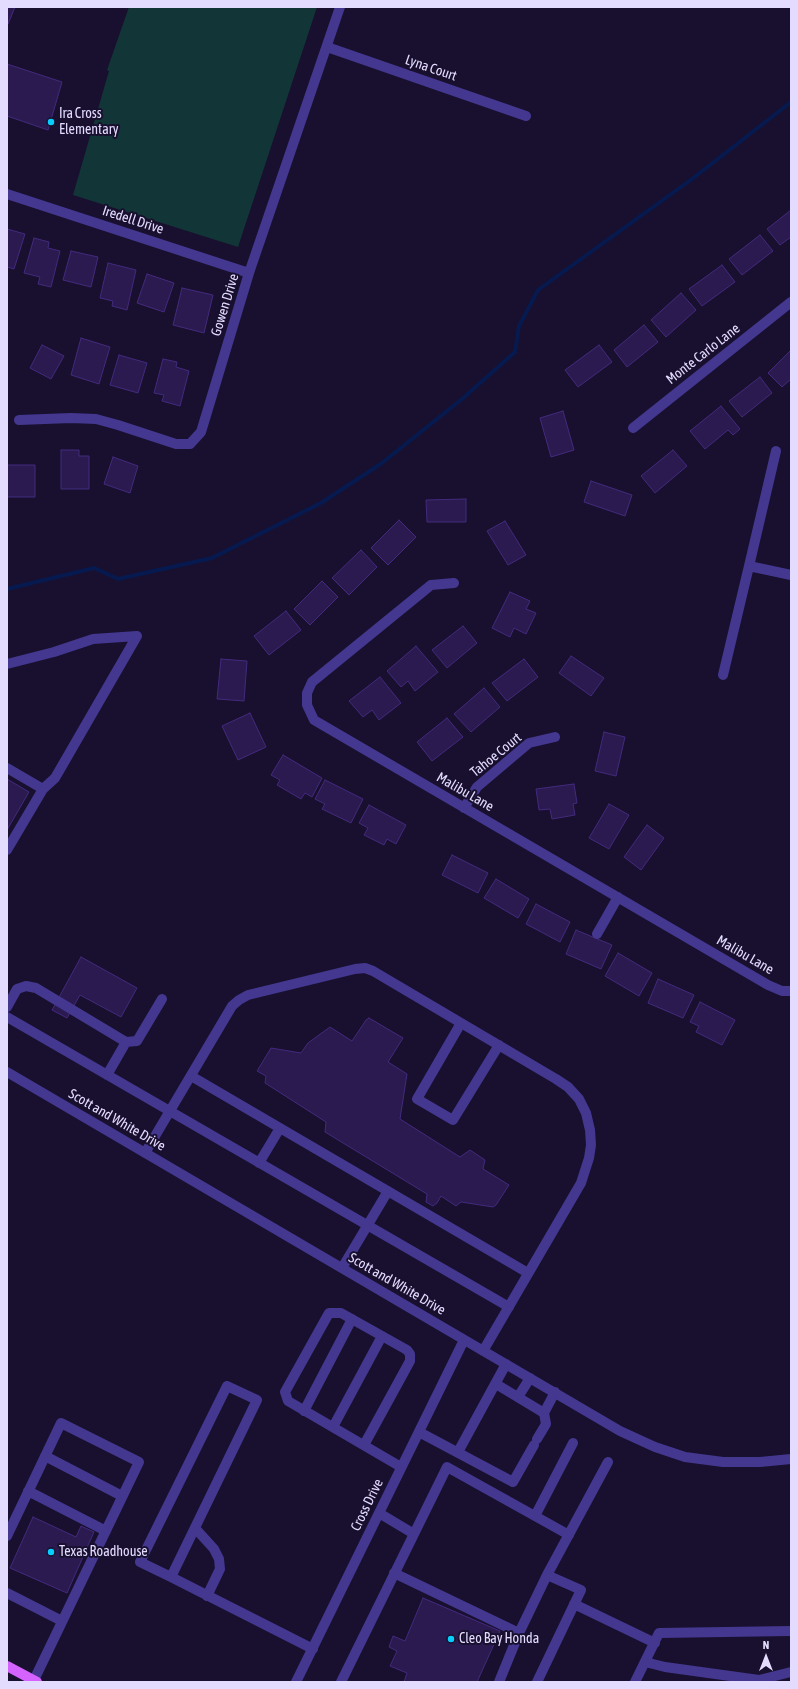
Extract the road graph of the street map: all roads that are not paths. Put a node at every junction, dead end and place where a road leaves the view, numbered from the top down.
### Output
1 (340, 7) edge
2 (327, 48) junction
3 (526, 116) dead end
4 (7, 194) edge
5 (249, 273) junction
6 (791, 302) edge
7 (19, 420) dead end
8 (633, 428) dead end
9 (776, 451) dead end
10 (749, 566) junction
11 (791, 575) edge
12 (454, 583) dead end
13 (7, 664) edge
14 (723, 675) dead end
15 (554, 737) dead end
16 (7, 768) edge
17 (43, 789) junction
18 (464, 808) junction
19 (7, 850) edge
20 (618, 897) junction
21 (597, 934) dead end
22 (791, 991) edge
23 (162, 1000) dead end
24 (7, 1007) edge
25 (7, 1017) edge
26 (461, 1022) junction
27 (126, 1042) junction
28 (499, 1045) junction
29 (7, 1072) edge
30 (107, 1075) junction
31 (191, 1076) junction
32 (170, 1111) junction
33 (280, 1128) junction
34 (145, 1153) junction
35 (259, 1163) junction
36 (388, 1191) junction
37 (367, 1225) junction
38 (342, 1268) junction
39 (528, 1273) junction
40 (509, 1308) junction
41 (352, 1319) junction
42 (382, 1336) junction
43 (464, 1340) junction
44 (483, 1351) junction
45 (506, 1364) junction
46 (530, 1378) junction
47 (496, 1384) junction
48 (555, 1392) junction
49 (518, 1397) junction
50 (304, 1411) junction
51 (544, 1413) junction
52 (333, 1427) junction
53 (419, 1432) junction
54 (573, 1443) dead end
55 (364, 1445) junction
56 (458, 1452) junction
57 (45, 1456) junction
58 (791, 1459) edge
59 (608, 1462) dead end
60 (401, 1467) junction
61 (28, 1491) junction
62 (122, 1496) junction
63 (379, 1513) junction
64 (535, 1516) junction
65 (195, 1528) junction
66 (106, 1530) junction
67 (414, 1534) junction
68 (569, 1535) junction
69 (7, 1536) edge
70 (394, 1573) junction
71 (548, 1575) junction
72 (170, 1577) junction
73 (7, 1593) edge
74 (207, 1596) junction
75 (574, 1604) junction
76 (62, 1621) junction
77 (791, 1631) edge
78 (519, 1633) junction
79 (654, 1643) junction
80 (312, 1648) junction
81 (645, 1662) junction
82 (7, 1666) edge
83 (791, 1672) edge
84 (35, 1681) edge
85 (752, 1681) edge
86 (296, 1682) edge
87 (341, 1682) edge
88 (499, 1682) edge
89 (536, 1682) edge
90 (635, 1682) edge

1 - 2 street, Gowen Drive
2 - 3 street, Lyna Court
2 - 5 street, Gowen Drive
4 - 5 street, Iredell Drive
5 - 7 street, Gowen Drive
6 - 8 street, Monte Carlo Lane
9 - 10 street
10 - 11 street
10 - 14 street
12 - 18 street, Malibu Lane
13 - 17 street
15 - 18 street, Tahoe Court
16 - 17 street
17 - 19 street
18 - 20 street, Malibu Lane
20 - 21 street
20 - 22 street, Malibu Lane
23 - 27 street
24 - 27 street
25 - 30 street
26 - 28 street
26 - 28 street
26 - 31 street
27 - 30 street
28 - 39 street
29 - 34 street, Scott and White Drive
30 - 32 street
31 - 32 street
31 - 33 street
32 - 34 street
32 - 35 street
33 - 35 street
33 - 36 street
34 - 38 street, Scott and White Drive
35 - 37 street
36 - 37 street
36 - 39 street
37 - 38 street
37 - 40 street
38 - 43 street, Scott and White Drive
39 - 40 street
40 - 44 street
41 - 42 street
41 - 50 street
41 - 50 street
42 - 52 street
42 - 55 street
43 - 44 street, Scott and White Drive
43 - 53 street, Cross Drive
44 - 45 street, Scott and White Drive
45 - 46 street, Scott and White Drive
45 - 47 street
46 - 48 street, Scott and White Drive
46 - 49 street
47 - 49 street
47 - 56 street
48 - 51 street
48 - 58 street, Scott and White Drive
49 - 51 street
50 - 52 street
51 - 56 street
52 - 55 street
53 - 56 street
53 - 60 street, Cross Drive
54 - 64 street
55 - 60 street
57 - 61 street
57 - 62 street
57 - 62 street
59 - 68 street
60 - 63 street, Cross Drive
61 - 66 street
61 - 69 street
62 - 66 street
63 - 67 street
63 - 80 street, Cross Drive
64 - 67 street
64 - 68 street
65 - 72 street
65 - 72 street
65 - 74 street
66 - 76 street
67 - 70 street
68 - 71 street
70 - 78 street
70 - 87 street
71 - 75 street
71 - 78 street
72 - 74 street
73 - 76 street
74 - 80 street
75 - 79 street
75 - 89 street
76 - 84 street
77 - 79 street
78 - 88 street
79 - 81 street
80 - 86 street, Cross Drive
81 - 85 street
81 - 90 street
82 - 84 main road
83 - 85 street

